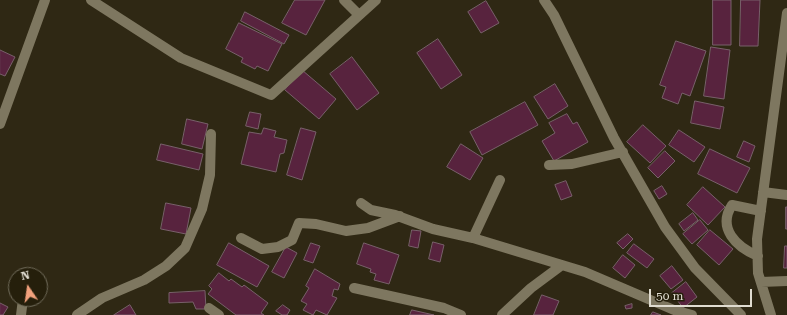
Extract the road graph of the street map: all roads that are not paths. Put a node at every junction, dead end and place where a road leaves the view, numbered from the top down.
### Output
1 (45, 0) edge
2 (91, 0) edge
3 (344, 0) edge
4 (376, 0) edge
5 (544, 0) edge
6 (787, 13) edge
7 (359, 14) junction
8 (0, 124) edge
9 (211, 134) dead end
10 (623, 152) junction
11 (549, 165) dead end
12 (500, 180) dead end
13 (763, 192) junction
14 (787, 195) edge
15 (361, 203) dead end
16 (761, 211) junction
17 (400, 216) junction
18 (241, 238) dead end
19 (473, 238) junction
20 (758, 256) junction
21 (562, 265) junction
22 (787, 281) edge
23 (761, 282) junction
24 (354, 288) dead end
25 (209, 308) dead end
26 (76, 315) edge
27 (219, 315) edge
28 (460, 315) edge
29 (502, 315) edge
30 (692, 315) edge
31 (741, 315) edge
32 (771, 315) edge

1 - 8 street
2 - 7 street
3 - 7 street
4 - 7 street
5 - 10 street
6 - 13 street
9 - 26 street
10 - 11 street
10 - 31 street
12 - 19 street
13 - 14 street
13 - 16 street
15 - 17 street
16 - 20 street
16 - 20 street
17 - 18 street
17 - 19 street
19 - 21 street
20 - 23 street
21 - 29 street
21 - 30 street
22 - 23 street
23 - 32 street
24 - 28 street
25 - 27 street

